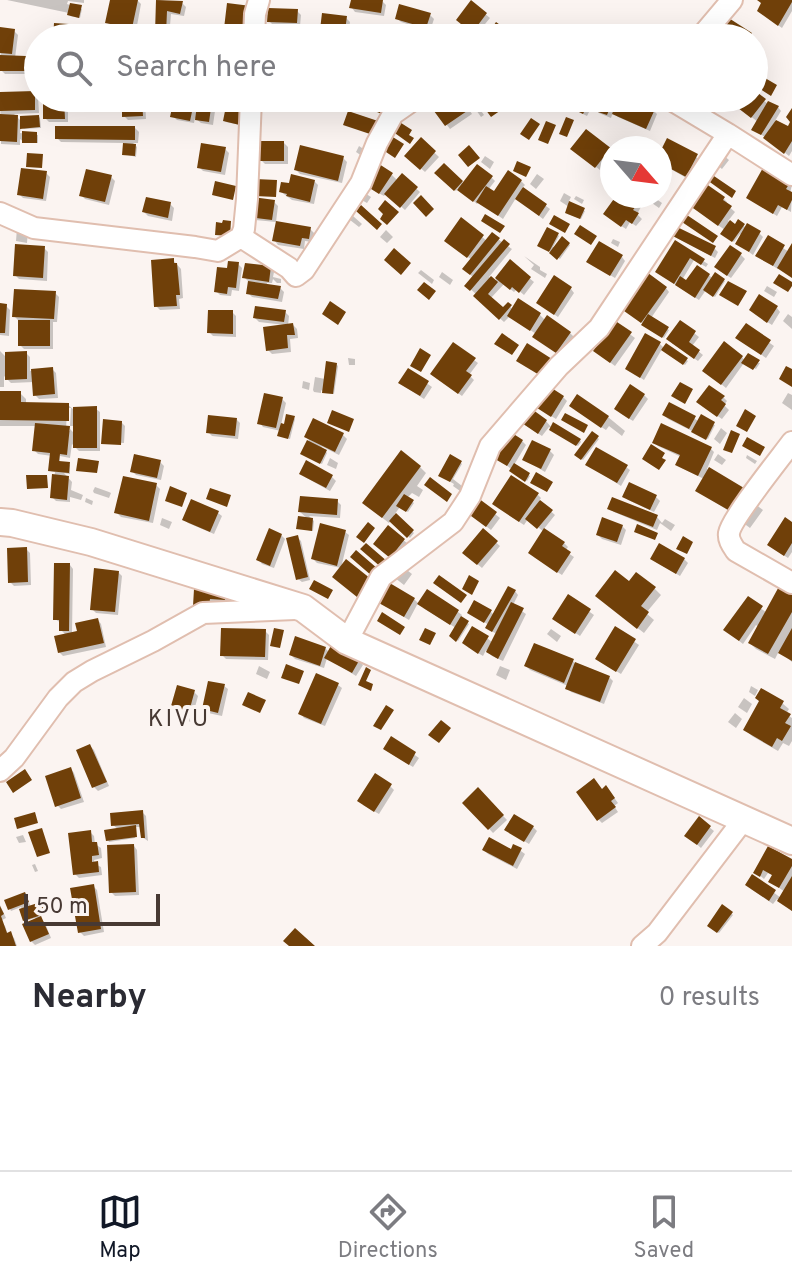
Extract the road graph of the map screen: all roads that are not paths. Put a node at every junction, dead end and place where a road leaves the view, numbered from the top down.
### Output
1 (259, 0) edge
2 (732, 0) edge
3 (255, 24) edge
4 (712, 24) edge
5 (250, 112) edge
6 (396, 112) edge
7 (691, 112) edge
8 (728, 134) junction
9 (792, 175) edge
10 (0, 213) edge
11 (241, 237) junction
12 (792, 442) edge
13 (0, 522) edge
14 (792, 583) edge
15 (303, 608) junction
16 (347, 641) junction
17 (0, 771) edge
18 (744, 819) junction
19 (792, 841) edge
20 (642, 946) edge

1 - 3 street
2 - 4 street
5 - 11 street
6 - 11 street
7 - 8 street
8 - 9 street
8 - 16 street
10 - 11 street
12 - 14 street
13 - 15 street
15 - 16 street
15 - 17 street
16 - 18 street
18 - 19 street
18 - 20 street

